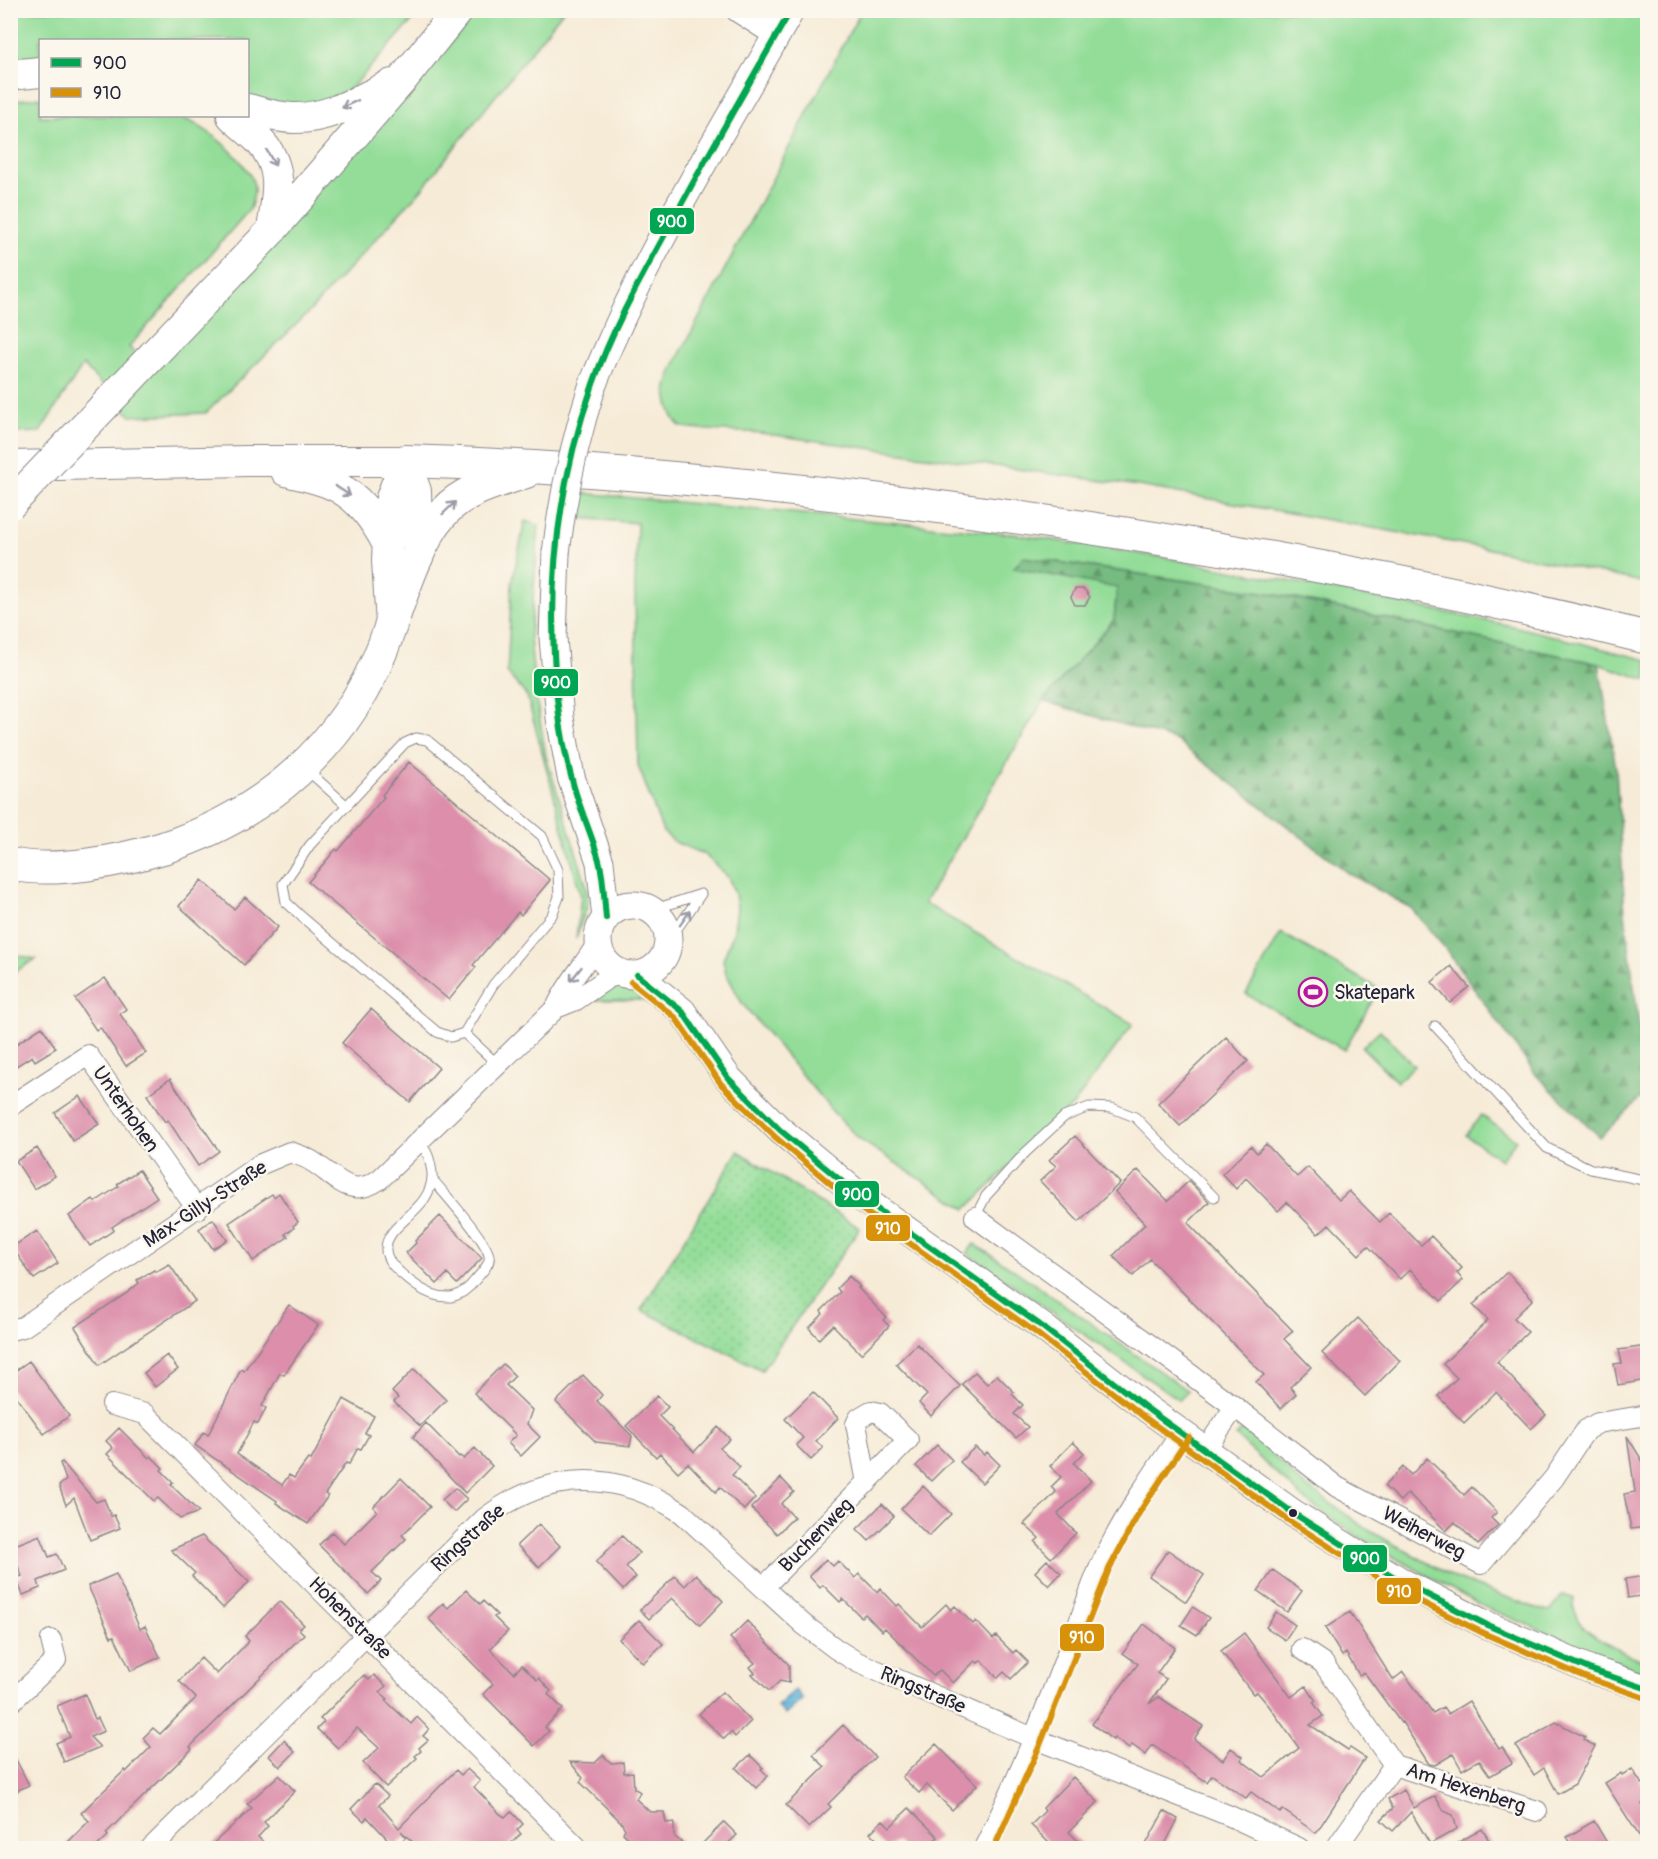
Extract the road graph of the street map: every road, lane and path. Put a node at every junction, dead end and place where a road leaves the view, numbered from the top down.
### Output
1 (458, 10) edge
2 (738, 10) edge
3 (784, 18) edge
4 (39, 72) edge
5 (10, 75) edge
6 (403, 79) junction
7 (249, 109) edge
8 (233, 117) edge
9 (272, 230) junction
10 (248, 461) junction
11 (405, 461) junction
12 (10, 466) edge
13 (540, 467) junction
14 (10, 505) edge
15 (388, 545) junction
16 (418, 557) junction
17 (391, 624) junction
18 (1647, 638) edge
19 (304, 767) junction
20 (347, 806) junction
21 (600, 862) junction
22 (10, 864) edge
23 (643, 907) junction
24 (602, 930) junction
25 (666, 949) junction
26 (631, 974) junction
27 (556, 1008) junction
28 (681, 1011) junction
29 (1435, 1026) dead end
30 (464, 1033) junction
31 (497, 1064) junction
32 (10, 1106) edge
33 (418, 1140) junction
34 (432, 1179) junction
35 (1647, 1181) edge
36 (1214, 1197) dead end
37 (197, 1209) junction
38 (975, 1217) joint
39 (10, 1330) edge
40 (112, 1406) dead end
41 (1235, 1407) junction
42 (1647, 1415) edge
43 (1182, 1432) junction
44 (1205, 1450) junction
45 (867, 1484) dead end
46 (764, 1587) junction
47 (366, 1635) junction
48 (51, 1640) dead end
49 (1302, 1649) dead end
50 (1647, 1689) edge
51 (10, 1703) edge
52 (1033, 1738) junction
53 (1394, 1765) junction
54 (1537, 1811) dead end
55 (151, 1848) edge
56 (578, 1848) edge
57 (984, 1848) edge
58 (1299, 1848) edge
59 (1336, 1848) edge

1 - 6 main road
2 - 3 street
3 - 21 main road, bridge
4 - 5 main road
6 -> 7 main road
6 - 9 main road
8 -> 9 main road
9 - 14 main road, bridge
10 - 11 main road
10 - 12 main road
10 -> 15 main road
11 - 13 highway
11 - 15 main road
11 - 16 main road
16 -> 13 highway
13 - 18 highway
15 - 17 main road
16 - 17 highway
17 - 19 highway
19 - 20 lane
19 - 22 highway
20 - 30 lane
20 - 30 lane
21 - 23 main road
21 - 24 main road
23 - 24 main road
23 - 25 main road
25 -> 23 lane
24 - 26 main road
24 -> 27 street, Max-Gilly-Straße
25 - 26 main road
25 - 28 main road
26 - 27 street, Max-Gilly-Straße
26 - 28 main road
27 - 31 street, Max-Gilly-Straße
28 - 43 main road
29 - 35 lane
30 - 31 lane
31 - 33 street, Max-Gilly-Straße
32 - 37 street, Unterhohen
33 - 34 lane
33 - 37 street, Max-Gilly-Straße
34 - 34 lane
36 - 38 lane
37 - 39 street, Max-Gilly-Straße
38 - 41 street, Weiherweg
40 - 47 street, Hohenstraße
41 - 42 street, Weiherweg
41 - 44 street
43 - 44 main road
43 - 52 street
44 - 50 main road
45 - 46 street, Buchenweg
46 - 47 street, Ringstraße
46 - 52 street, Ringstraße
47 - 55 street, Ringstraße
47 - 56 street, Hohenstraße
48 - 51 street
49 - 53 street, Am Hexenberg
52 - 57 street
52 - 58 street, Ringstraße
53 - 54 street, Am Hexenberg
53 - 59 street, Am Hexenberg

